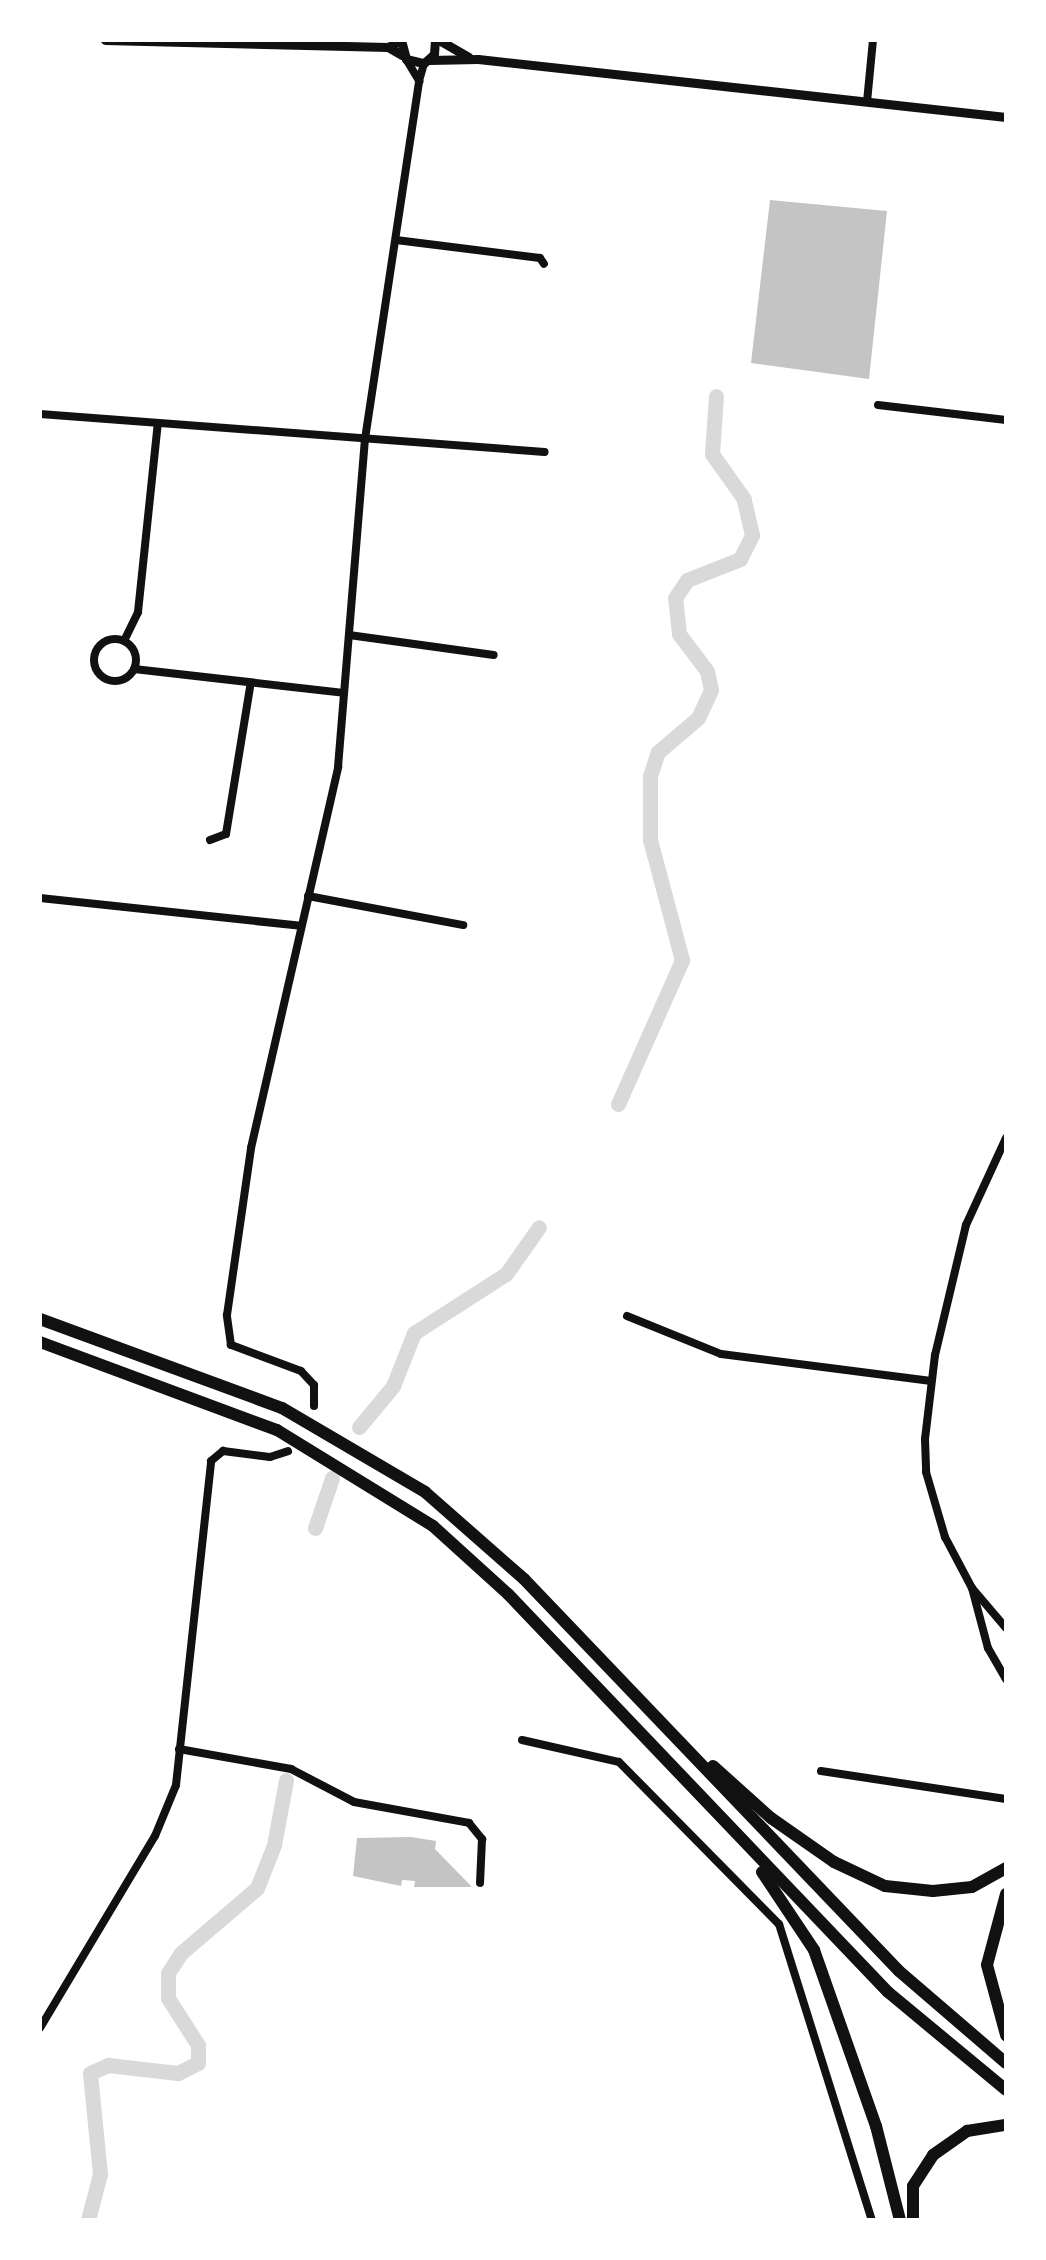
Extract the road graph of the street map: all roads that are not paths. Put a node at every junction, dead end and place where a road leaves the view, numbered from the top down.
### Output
1 (105, 40) edge
2 (136, 40) edge
3 (401, 40) edge
4 (437, 40) edge
5 (873, 40) edge
6 (388, 47) junction
7 (404, 57) junction
8 (471, 58) junction
9 (426, 62) junction
10 (419, 81) junction
11 (867, 102) junction
12 (1006, 117) edge
13 (396, 240) junction
14 (544, 264) dead end
15 (878, 404) dead end
16 (40, 414) edge
17 (1006, 420) edge
18 (158, 423) junction
19 (365, 439) junction
20 (545, 452) dead end
21 (349, 636) junction
22 (124, 641) junction
23 (494, 655) dead end
24 (134, 669) junction
25 (250, 687) junction
26 (344, 693) junction
27 (210, 840) dead end
28 (308, 896) junction
29 (40, 898) edge
30 (463, 925) dead end
31 (301, 926) junction
32 (1006, 1138) edge
33 (627, 1316) dead end
34 (40, 1319) edge
35 (40, 1342) edge
36 (931, 1381) junction
37 (314, 1406) dead end
38 (288, 1451) dead end
39 (972, 1588) junction
40 (1006, 1628) edge
41 (1006, 1679) edge
42 (637, 1698) junction
43 (522, 1740) dead end
44 (179, 1750) junction
45 (821, 1771) dead end
46 (691, 1786) junction
47 (1006, 1798) edge
48 (1006, 1868) edge
49 (480, 1883) dead end
50 (1006, 1894) edge
51 (40, 2028) edge
52 (1006, 2035) edge
53 (1006, 2063) edge
54 (1006, 2090) edge
55 (1006, 2125) edge
56 (872, 2220) edge
57 (900, 2220) edge
58 (912, 2220) edge

1 - 2 street
2 - 6 street
3 - 6 street
3 - 7 street
4 - 8 street
4 - 9 street
5 - 11 street
6 - 7 street
7 - 9 street
7 - 10 street
8 - 9 street
8 - 11 street
9 - 10 street
10 - 13 street
11 - 12 street
13 - 14 street
13 - 19 street
15 - 17 street
16 - 18 street
18 - 19 street
18 - 22 street
19 - 20 street
19 - 21 street
21 - 23 street
21 - 26 street
22 - 24 street
22 - 24 street
24 - 25 street
25 - 26 street
25 - 27 street
26 - 28 street
28 - 30 street
28 - 31 street
29 - 31 street
31 - 37 street
32 - 36 street
33 - 36 street
34 - 42 highway
35 - 46 highway
36 - 39 street
38 - 44 street
39 - 40 street
39 - 41 street
42 - 48 highway
42 - 53 highway
43 - 56 street
44 - 49 street
44 - 51 street
45 - 47 street
46 - 54 highway
46 - 57 highway
50 - 52 highway
55 - 58 highway

